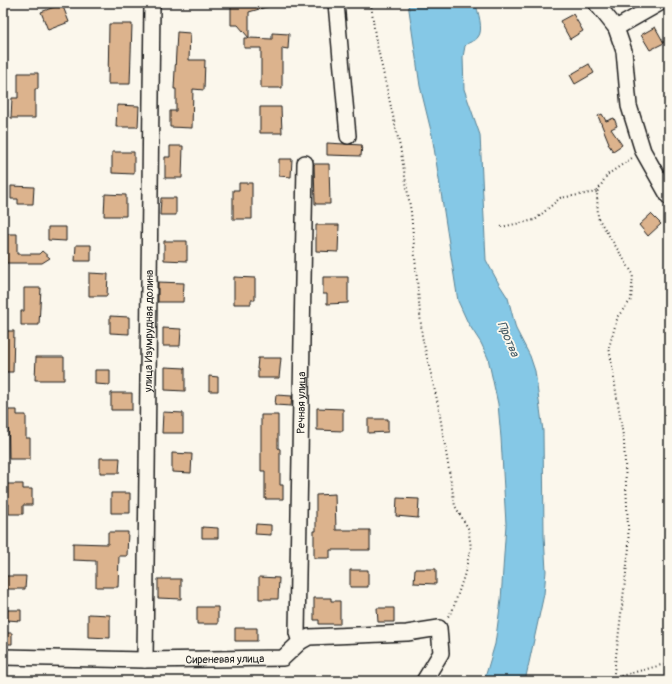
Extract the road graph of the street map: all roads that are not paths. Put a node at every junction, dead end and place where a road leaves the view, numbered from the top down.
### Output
1 (152, 3) edge
2 (336, 3) edge
3 (596, 3) edge
4 (660, 3) edge
5 (616, 28) junction
6 (348, 136) dead end
7 (305, 163) dead end
8 (669, 197) edge
9 (300, 642) junction
10 (3, 657) edge
11 (145, 660) junction
12 (424, 681) edge

1 - 11 street, улица Изумрудная долина
2 - 6 street
3 - 5 street
4 - 5 street
5 - 8 street
7 - 9 street, Речная улица
9 - 11 street, Сиреневая улица
9 - 12 street, Сиреневая улица
10 - 11 street, Сиреневая улица

